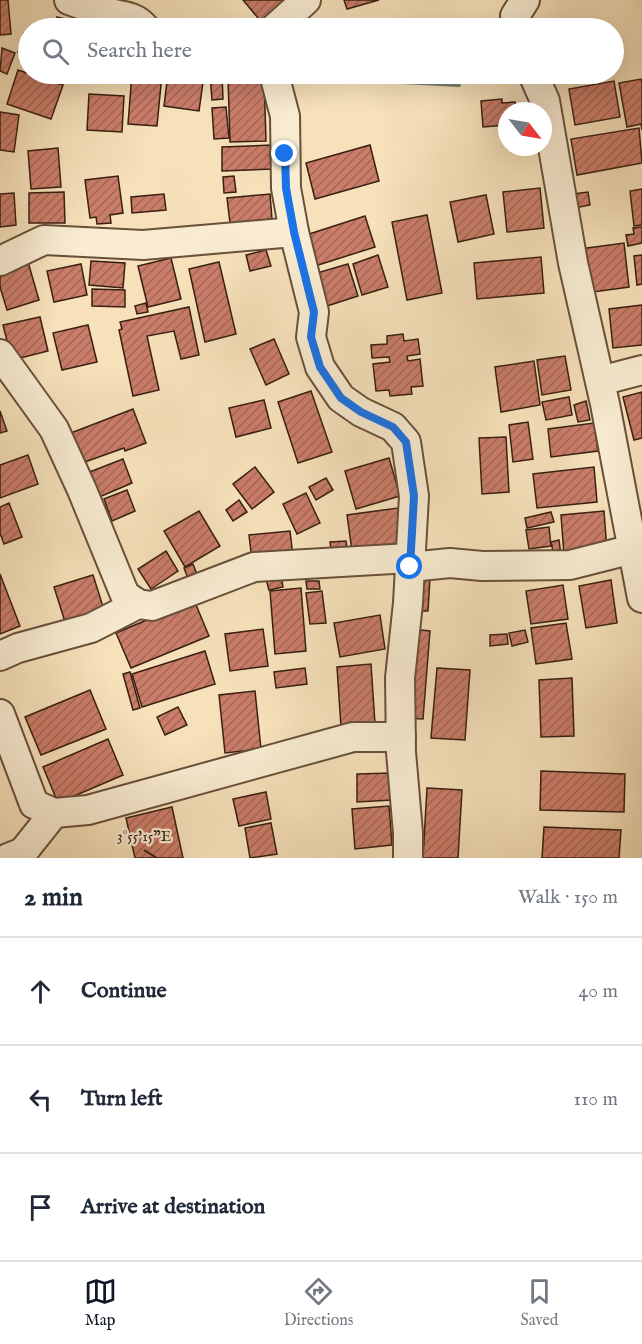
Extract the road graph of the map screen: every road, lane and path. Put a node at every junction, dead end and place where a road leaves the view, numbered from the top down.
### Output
1 (69, 0) edge
2 (306, 0) edge
3 (525, 0) edge
4 (131, 18) edge
5 (286, 18) edge
6 (516, 18) edge
7 (277, 84) edge
8 (537, 84) edge
9 (294, 232) junction
10 (0, 261) edge
11 (0, 354) edge
12 (642, 370) edge
13 (600, 381) junction
14 (633, 549) junction
15 (410, 563) junction
16 (642, 598) edge
17 (138, 604) junction
18 (0, 656) edge
19 (0, 714) edge
20 (401, 737) junction
21 (54, 813) junction
22 (8, 858) edge
23 (408, 858) edge

1 - 4 street
2 - 5 street
3 - 6 street
7 - 9 street
8 - 13 street
9 - 10 street
9 - 15 street
11 - 17 street
12 - 13 street
13 - 14 street
14 - 15 street
14 - 16 street
15 - 17 street
15 - 20 street
17 - 18 street
19 - 21 street
20 - 21 street
20 - 23 street
21 - 22 street

